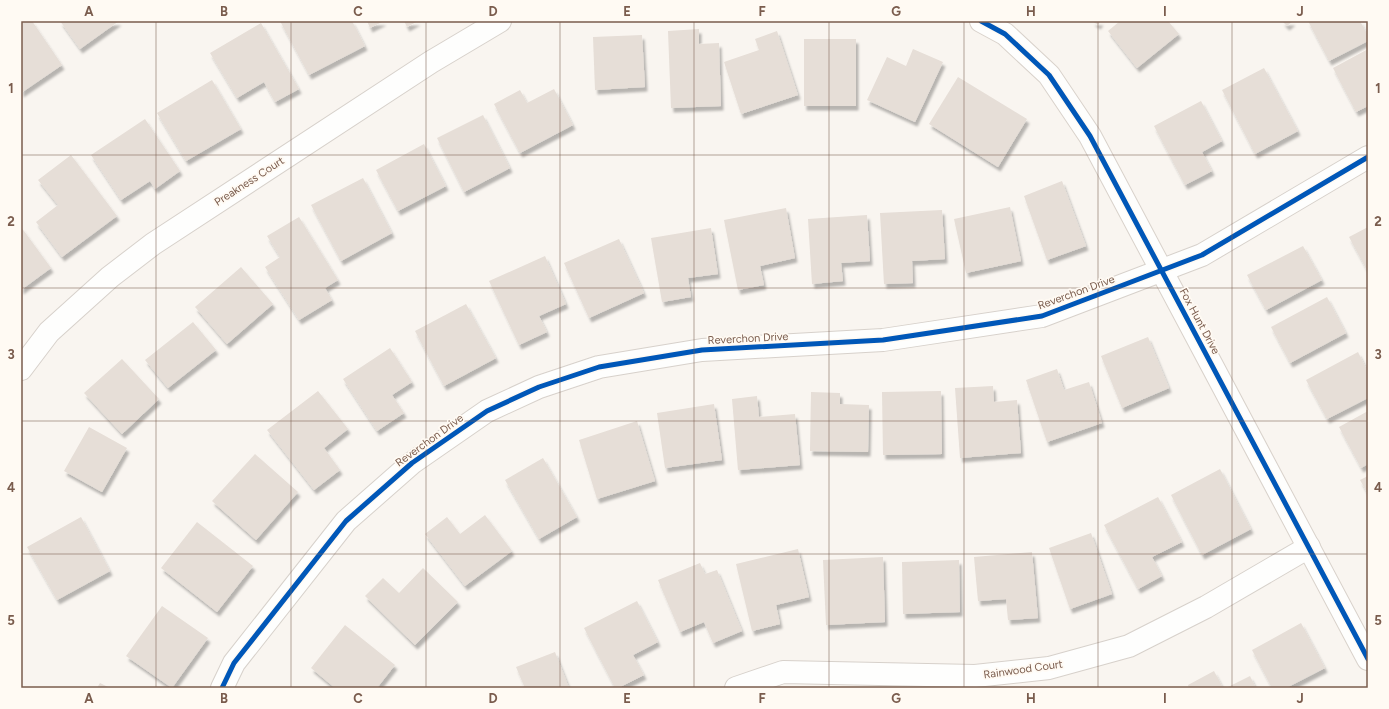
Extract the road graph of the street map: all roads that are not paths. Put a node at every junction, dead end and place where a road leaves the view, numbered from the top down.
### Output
1 (500, 21) edge
2 (981, 21) edge
3 (1368, 157) edge
4 (1162, 271) junction
5 (21, 369) edge
6 (1309, 547) junction
7 (1368, 659) edge
8 (222, 688) edge
9 (736, 688) edge

1 - 5 street, Preakness Court
2 - 4 street, Fox Hunt Drive
3 - 4 street, Reverchon Drive
4 - 6 street, Fox Hunt Drive
4 - 8 street, Reverchon Drive
6 - 7 street, Fox Hunt Drive
6 - 9 street, Rainwood Court

